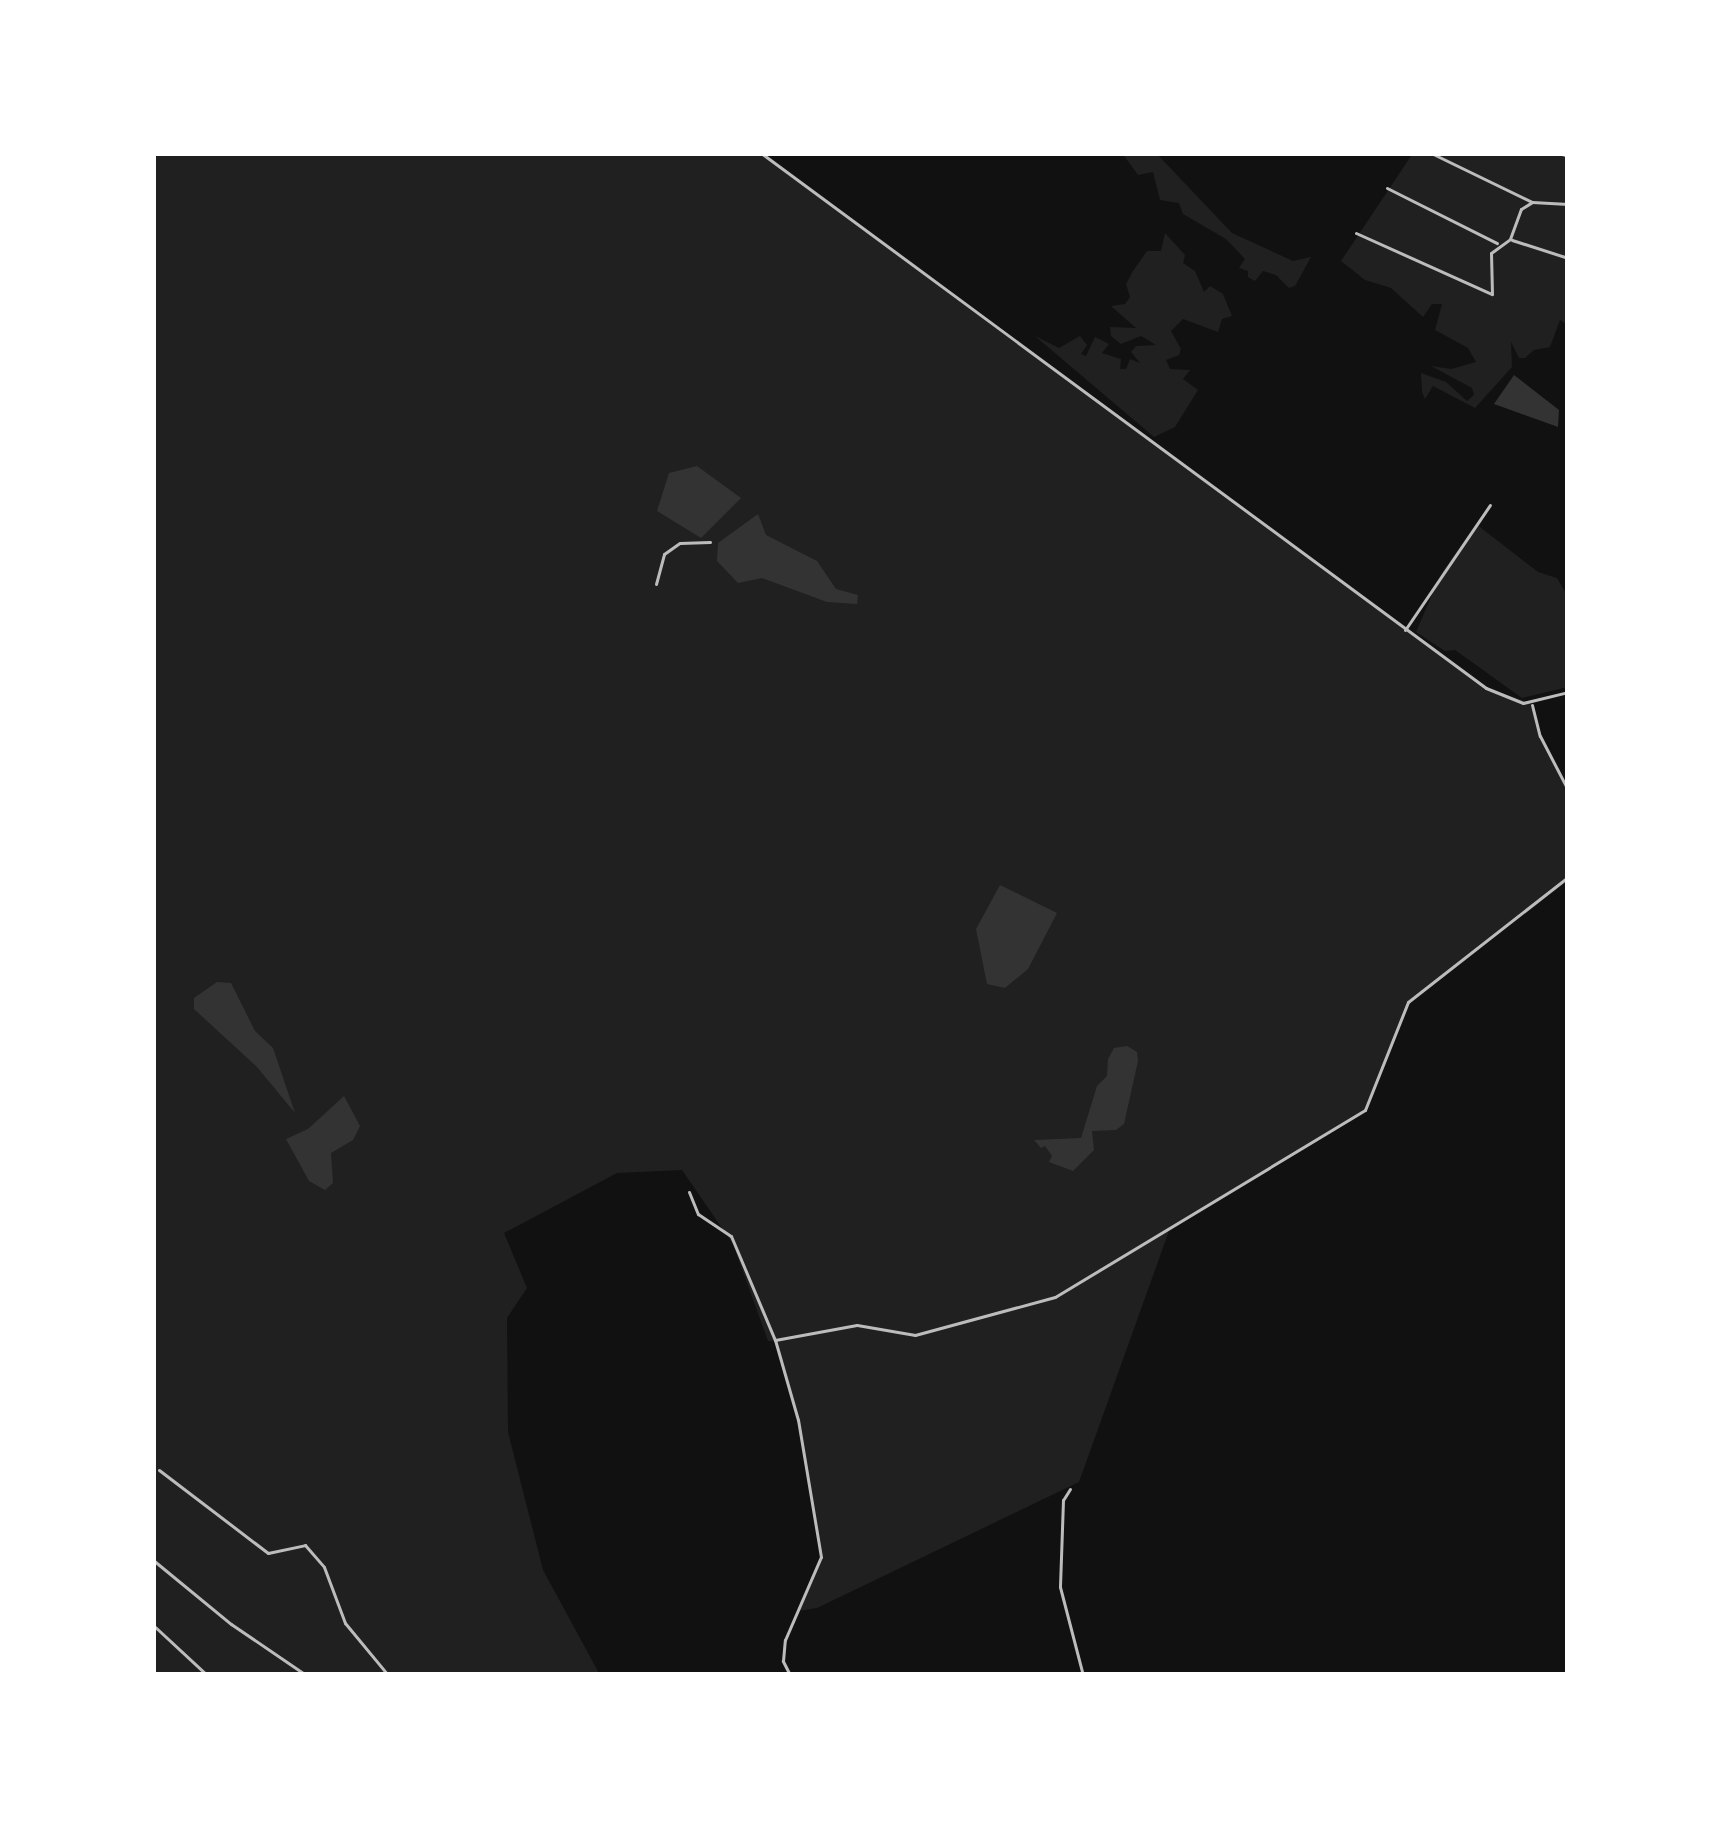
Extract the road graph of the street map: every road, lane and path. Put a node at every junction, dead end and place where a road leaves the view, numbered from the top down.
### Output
1 (761, 153) edge
2 (1431, 153) edge
3 (1559, 153) edge
4 (1568, 156) edge
5 (1387, 188) dead end
6 (1532, 202) junction
7 (1568, 204) edge
8 (1356, 233) dead end
9 (1510, 239) junction
10 (1498, 244) junction
11 (1568, 258) edge
12 (1490, 505) dead end
13 (710, 542) dead end
14 (656, 584) dead end
15 (1405, 630) junction
16 (1568, 692) edge
17 (1531, 704) junction
18 (1568, 790) edge
19 (1568, 877) edge
20 (689, 1192) dead end
21 (775, 1340) junction
22 (159, 1470) dead end
23 (1070, 1489) dead end
24 (153, 1560) edge
25 (153, 1625) edge
26 (385, 1673) edge
27 (207, 1675) edge
28 (306, 1675) edge
29 (790, 1675) edge
30 (1083, 1675) edge

1 - 15 street
2 - 6 street
3 - 4 street
5 - 10 street
6 - 7 street
6 - 9 street
8 - 10 street
9 - 10 street
9 - 11 street
12 - 15 street
13 - 14 street
15 - 17 street
16 - 17 street
17 - 18 street
19 - 21 street
20 - 21 street
21 - 29 street
22 - 26 street
23 - 30 street
24 - 28 street
25 - 27 street

